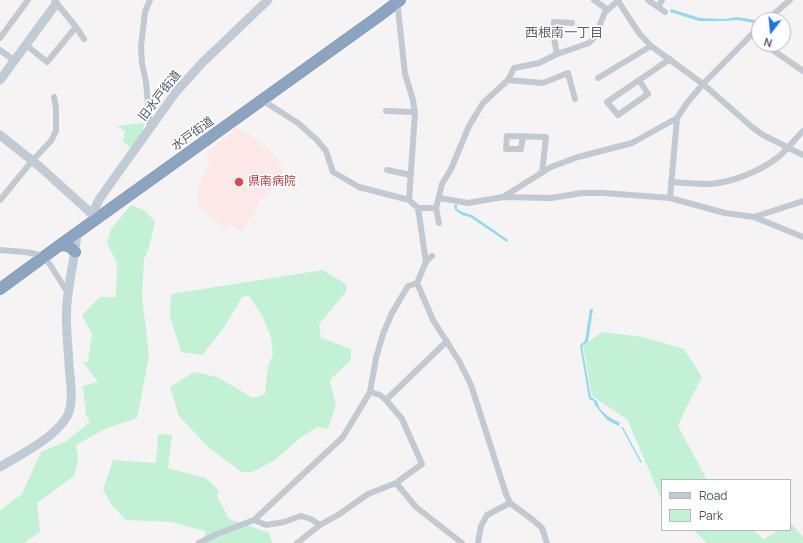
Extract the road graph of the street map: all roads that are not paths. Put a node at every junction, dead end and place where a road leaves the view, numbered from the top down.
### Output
1 (28, 0) edge
2 (144, 0) edge
3 (150, 0) edge
4 (268, 0) edge
5 (594, 0) edge
6 (648, 0) edge
7 (662, 0) edge
8 (790, 0) edge
9 (398, 1) edge
10 (619, 1) edge
11 (55, 2) edge
12 (146, 7) junction
13 (658, 7) junction
14 (608, 10) junction
15 (665, 12) dead end
16 (776, 12) edge
17 (572, 23) dead end
18 (76, 27) junction
19 (751, 35) edge
20 (0, 38) edge
21 (84, 39) dead end
22 (26, 45) junction
23 (651, 46) junction
24 (0, 50) edge
25 (776, 52) edge
26 (557, 54) junction
27 (670, 59) junction
28 (15, 61) junction
29 (803, 70) edge
30 (598, 78) dead end
31 (0, 80) edge
32 (508, 80) junction
33 (639, 80) junction
34 (703, 84) junction
35 (54, 97) dead end
36 (575, 99) dead end
37 (262, 100) junction
38 (386, 111) dead end
39 (414, 112) junction
40 (677, 118) junction
41 (150, 129) junction
42 (803, 131) edge
43 (0, 135) edge
44 (523, 136) dead end
45 (789, 147) junction
46 (803, 155) edge
47 (32, 161) junction
48 (387, 170) dead end
49 (542, 173) junction
50 (411, 175) junction
51 (671, 182) junction
52 (503, 197) junction
53 (439, 198) junction
54 (670, 198) junction
55 (0, 200) edge
56 (409, 200) junction
57 (803, 201) edge
58 (418, 208) junction
59 (436, 208) junction
60 (95, 216) junction
61 (754, 217) junction
62 (439, 223) dead end
63 (77, 233) junction
64 (803, 236) edge
65 (60, 245) junction
66 (0, 250) edge
67 (75, 252) junction
68 (432, 256) dead end
69 (44, 257) junction
70 (426, 262) junction
71 (417, 283) junction
72 (0, 289) edge
73 (68, 294) junction
74 (447, 341) junction
75 (370, 392) junction
76 (386, 400) junction
77 (0, 467) edge
78 (396, 483) junction
79 (510, 504) junction
80 (254, 520) junction
81 (320, 526) junction
82 (199, 543) edge
83 (297, 543) edge
84 (462, 543) edge
85 (478, 543) edge
86 (547, 543) edge

1 - 20 street
2 - 12 street
3 - 12 street
4 - 41 street, 旧水戸街道
5 - 14 street
6 - 13 street
7 - 13 street
8 - 16 street
9 - 37 highway, 水戸街道
9 - 39 street
10 - 14 street
10 - 23 street
11 - 18 street
11 - 22 street
12 - 41 street
13 - 15 street
14 - 26 street
17 - 26 street
18 - 21 street
18 - 22 street
19 - 34 street
22 - 28 street
23 - 27 street
23 - 30 street
24 - 28 street
25 - 29 street
26 - 32 street
27 - 33 street
27 - 34 street
28 - 31 street
32 - 36 street
32 - 53 street
33 - 33 street
34 - 40 street
34 - 45 street
35 - 47 street
37 - 56 street
37 - 60 highway, 水戸街道
38 - 39 street
39 - 50 street
40 - 49 street
40 - 51 street
41 - 60 street, 旧水戸街道
42 - 45 street
43 - 47 street
44 - 49 street
45 - 46 street
45 - 51 street
47 - 55 street
47 - 60 street
48 - 50 street
49 - 52 street
50 - 56 street
51 - 54 street
52 - 53 street
52 - 54 street
53 - 59 street
54 - 61 street
56 - 58 street
57 - 61 street
58 - 59 street
58 - 70 street
59 - 62 street
60 - 63 highway, 水戸街道
61 - 64 street
63 - 65 highway, 水戸街道
63 - 67 street
65 - 67 highway
65 - 69 highway, 水戸街道
66 - 69 street
67 - 73 street
68 - 70 street
69 - 72 highway, 水戸街道
69 - 73 street
70 - 71 street
71 - 74 street
71 - 75 street
73 - 77 street
74 - 76 street
74 - 79 street
75 - 76 street
75 - 80 street
76 - 78 street
78 - 81 street
78 - 84 street
79 - 85 street
79 - 86 street
80 - 81 street
80 - 82 street
81 - 83 street

